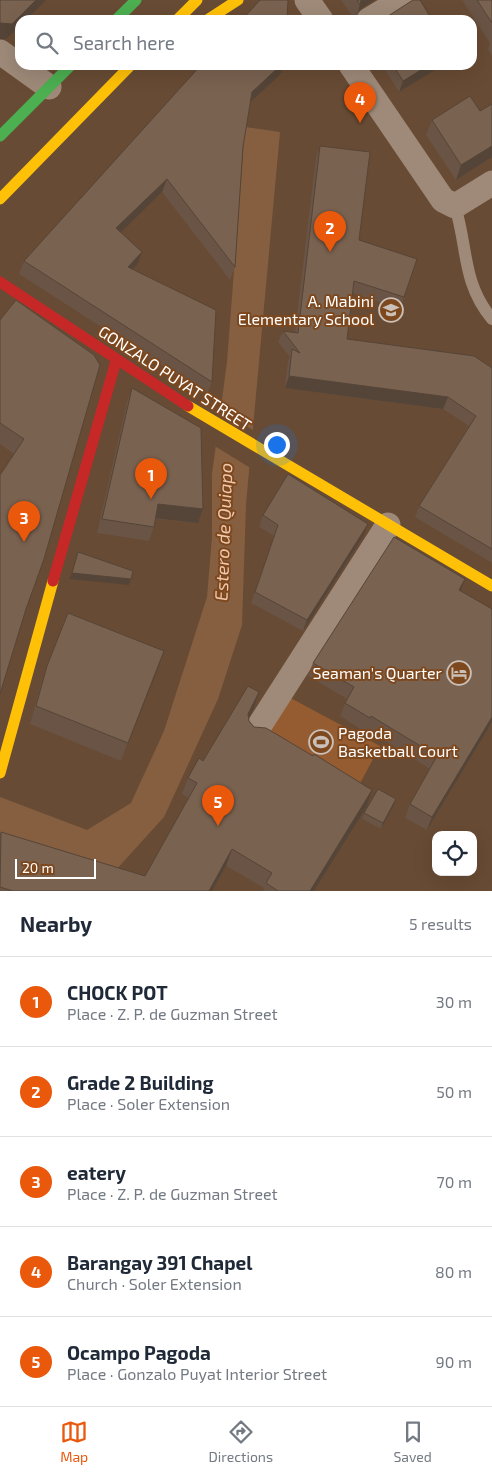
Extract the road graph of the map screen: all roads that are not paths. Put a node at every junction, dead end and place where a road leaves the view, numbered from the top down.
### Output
1 (136, 0) edge
2 (197, 0) edge
3 (238, 0) edge
4 (307, 0) edge
5 (402, 0) edge
6 (121, 15) edge
7 (181, 15) edge
8 (215, 15) edge
9 (318, 15) edge
10 (377, 15) edge
11 (0, 52) edge
12 (15, 63) edge
13 (25, 70) edge
14 (66, 70) edge
15 (127, 70) edge
16 (354, 70) edge
17 (49, 87) junction
18 (0, 136) edge
19 (492, 183) edge
20 (0, 199) edge
21 (456, 206) junction
22 (0, 282) edge
23 (492, 320) edge
24 (116, 361) junction
25 (388, 525) junction
26 (492, 586) edge
27 (256, 731) edge
28 (0, 773) edge

1 - 6 street
2 - 7 street
3 - 8 street
4 - 9 street
5 - 10 street
11 - 12 street
13 - 17 street
14 - 17 street
15 - 20 street
16 - 21 street
17 - 18 street
19 - 21 street
21 - 23 lane
22 - 24 street, GONZALO PUYAT STREET
24 - 25 street, GONZALO PUYAT STREET
24 - 28 street
25 - 26 street, GONZALO PUYAT STREET
25 - 27 street

